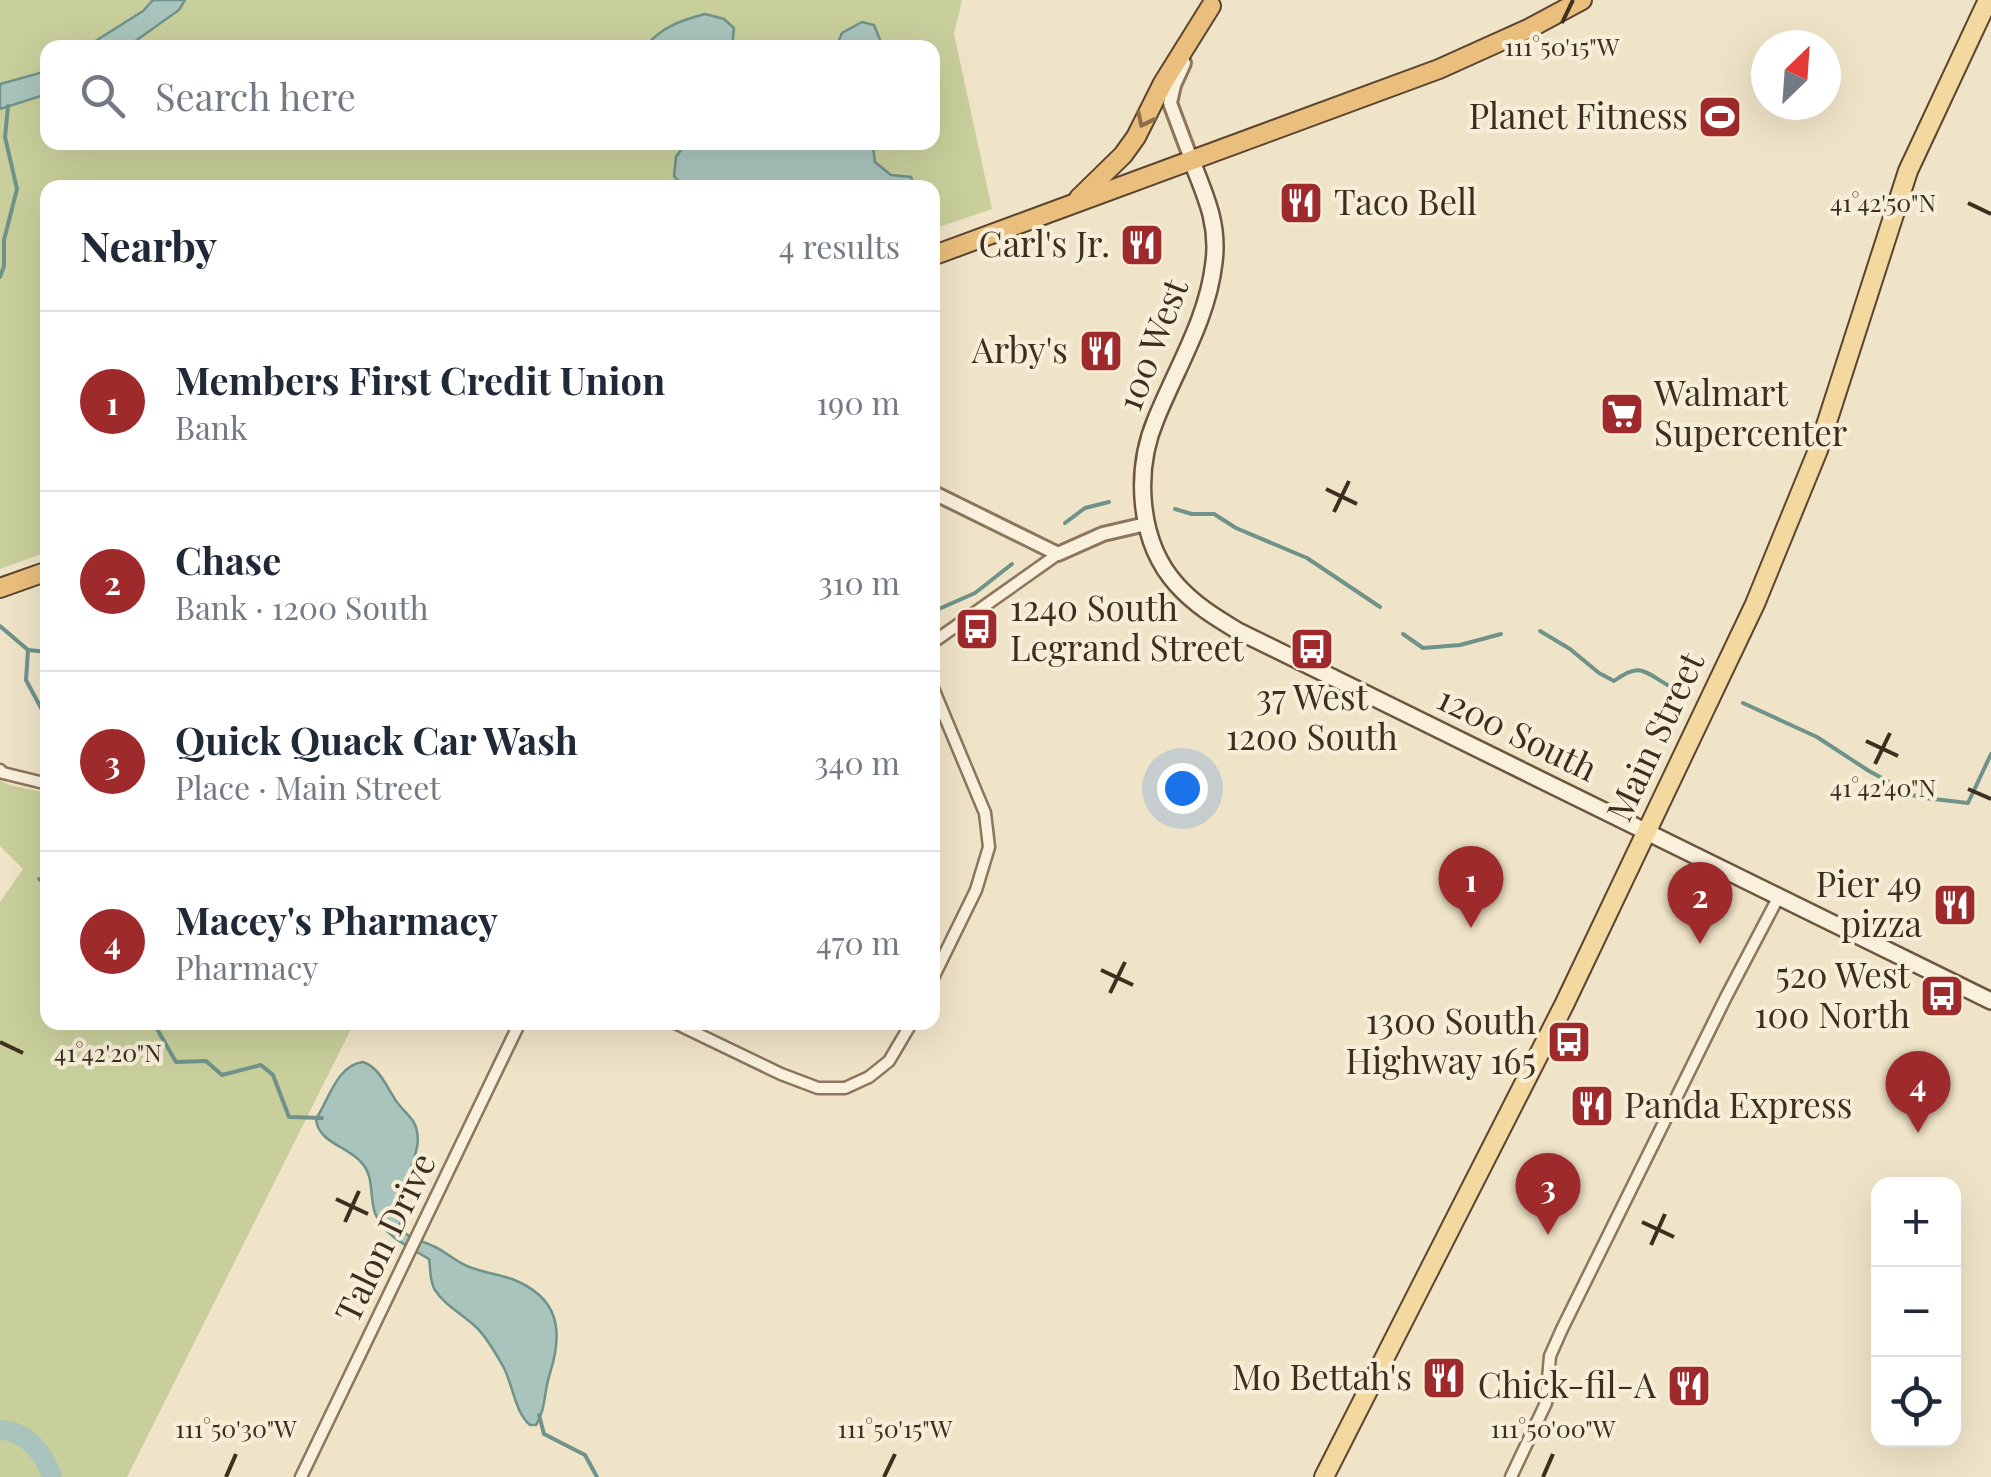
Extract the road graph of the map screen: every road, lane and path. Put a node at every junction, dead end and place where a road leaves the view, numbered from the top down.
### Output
1 (1582, 0) edge
2 (1988, 0) edge
3 (1213, 3) edge
4 (1191, 159) junction
5 (1073, 204) junction
6 (940, 253) edge
7 (940, 496) edge
8 (1146, 524) junction
9 (1058, 554) junction
10 (40, 574) edge
11 (0, 588) edge
12 (1238, 630) joint
13 (940, 637) edge
14 (940, 706) edge
15 (1, 774) edge
16 (40, 782) edge
17 (1648, 831) junction
18 (1779, 896) junction
19 (940, 964) edge
20 (1989, 994) edge
21 (516, 1030) edge
22 (690, 1030) edge
23 (907, 1030) edge
24 (1331, 1475) edge
25 (301, 1477) edge
26 (1511, 1477) edge

1 - 4 highway
2 - 17 main road, Main Street
3 - 4 street, 100 West
3 -> 5 highway
4 - 5 highway
4 - 8 main road, 100 West
5 - 6 highway
7 - 9 street
8 - 9 street
8 - 12 main road, 100 West
9 - 13 street
10 - 11 highway
12 - 17 main road, 1200 South
14 - 19 street
15 - 16 street
17 - 18 main road, 1200 South
17 - 24 main road, Main Street
18 - 20 main road, 1200 South
18 - 26 street
21 - 25 street, Talon Drive
22 - 23 street

